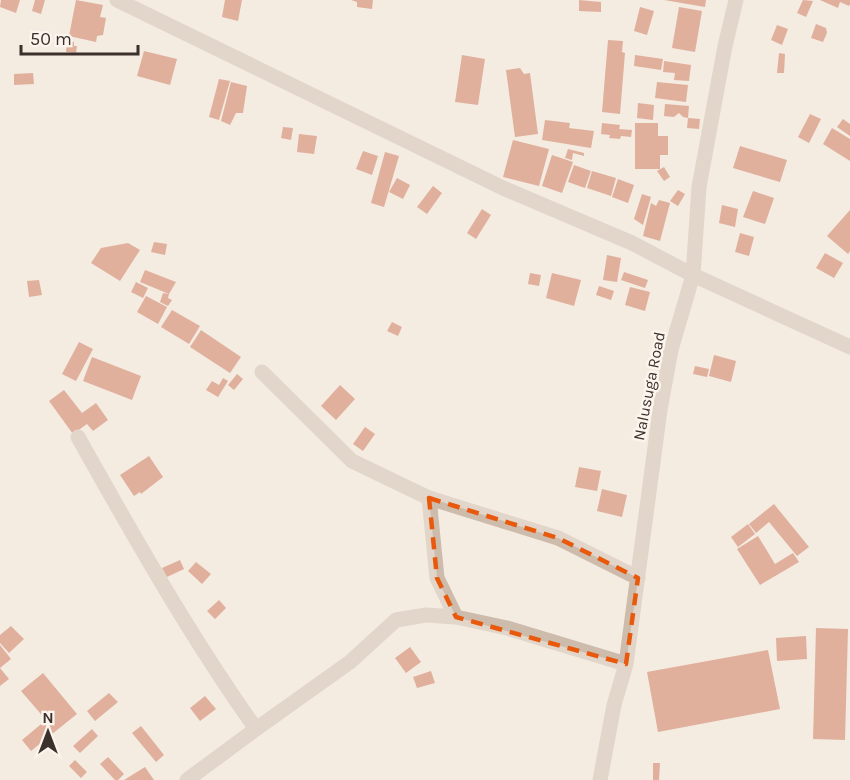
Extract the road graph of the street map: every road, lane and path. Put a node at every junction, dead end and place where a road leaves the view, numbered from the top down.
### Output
1 (117, 0) edge
2 (736, 0) edge
3 (693, 275) junction
4 (850, 347) edge
5 (262, 372) dead end
6 (78, 437) dead end
7 (429, 498) junction
8 (638, 578) junction
9 (456, 617) junction
10 (626, 664) junction
11 (256, 729) junction
12 (187, 780) edge
13 (600, 780) edge

1 - 3 street
2 - 3 street, Nalusuga Road
3 - 4 street
3 - 8 street, Nalusuga Road
5 - 7 street
6 - 11 street
7 - 8 street
7 - 9 street
8 - 10 street, Nalusuga Road
9 - 10 street
9 - 11 street
10 - 13 street, Nalusuga Road
11 - 12 street

